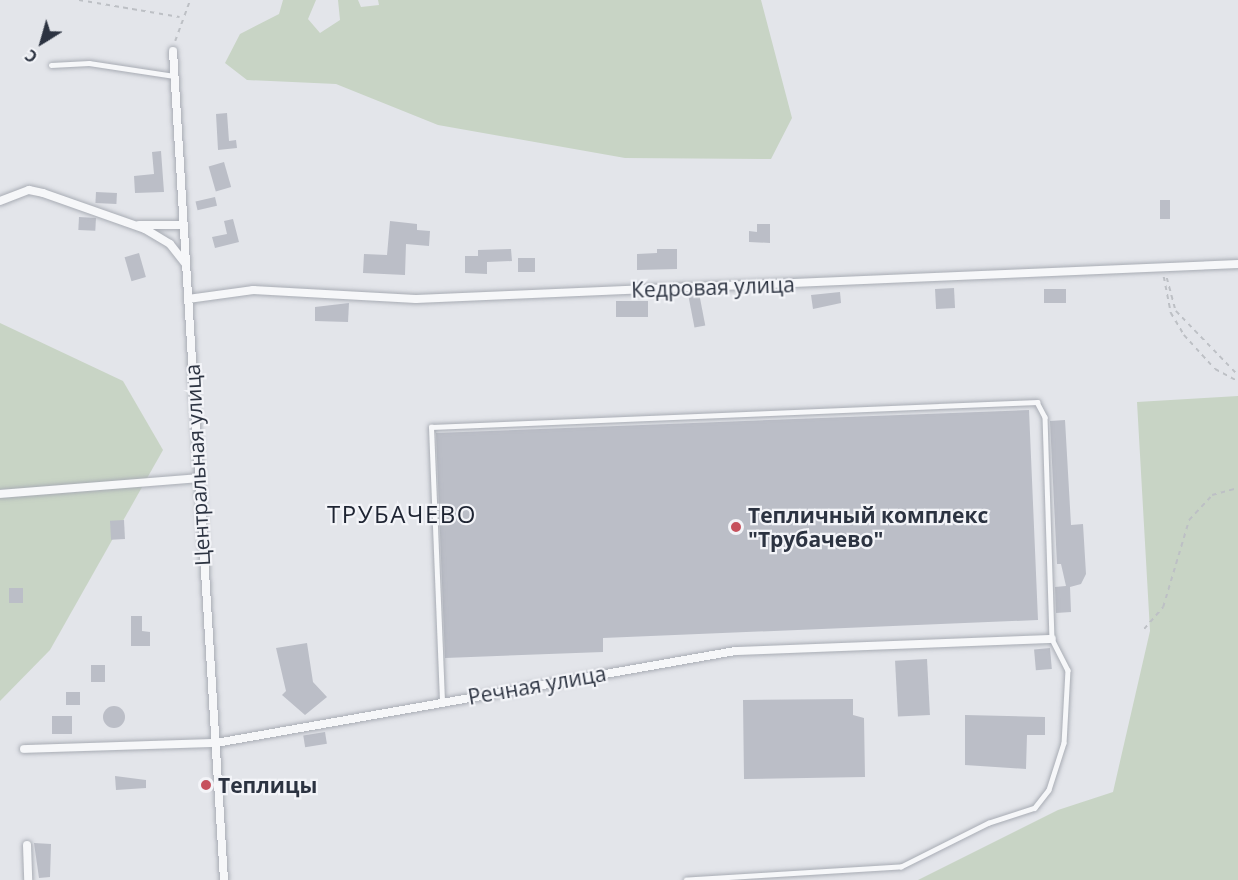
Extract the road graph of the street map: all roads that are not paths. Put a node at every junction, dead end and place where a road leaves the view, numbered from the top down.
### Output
1 (173, 51) road end
2 (51, 65) dead end
3 (174, 76) junction
4 (0, 201) edge
5 (133, 225) junction
6 (182, 225) junction
7 (185, 263) junction
8 (1238, 264) edge
9 (188, 299) junction
10 (199, 478) junction
11 (0, 494) edge
12 (1052, 639) junction
13 (442, 701) junction
14 (216, 742) junction
15 (24, 749) dead end
16 (27, 845) dead end
17 (28, 880) edge
18 (224, 880) edge
19 (686, 880) edge

1 - 3 street, Центральная улица
2 - 3 lane
3 - 6 street, Центральная улица
4 - 5 street
5 - 6 street
5 - 7 street
6 - 7 street, Центральная улица
7 - 9 street, Центральная улица
8 - 9 street, Кедровая улица
9 - 10 street, Центральная улица
10 - 11 street
10 - 14 street, Центральная улица
12 - 13 street, Речная улица
12 - 13 lane
12 - 19 lane
13 - 14 street, Речная улица
14 - 15 street, Речная улица
14 - 18 street, Центральная улица
16 - 17 street

